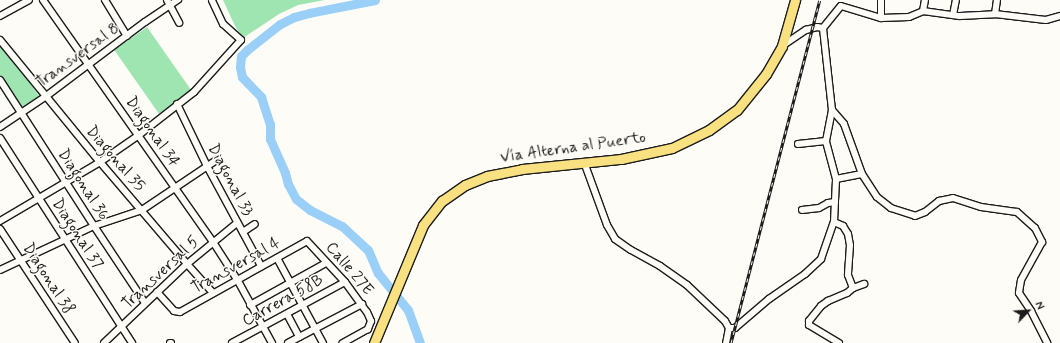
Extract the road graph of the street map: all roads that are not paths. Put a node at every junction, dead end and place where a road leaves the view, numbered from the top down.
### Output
1 (29, 0) edge
2 (43, 0) edge
3 (105, 0) edge
4 (178, 0) edge
5 (212, 0) edge
6 (795, 0) edge
7 (881, 0) edge
8 (925, 0) edge
9 (956, 0) edge
10 (997, 0) edge
11 (168, 2) edge
12 (842, 3) edge
13 (923, 11) junction
14 (995, 14) junction
15 (954, 15) junction
16 (0, 16) edge
17 (1060, 16) edge
18 (881, 18) junction
19 (179, 23) dead end
20 (823, 28) junction
21 (127, 36) junction
22 (0, 40) edge
23 (782, 46) junction
24 (89, 65) junction
25 (0, 80) edge
26 (45, 97) junction
27 (177, 104) junction
28 (832, 110) junction
29 (21, 113) junction
30 (0, 127) edge
31 (139, 135) junction
32 (0, 138) edge
33 (826, 141) junction
34 (798, 144) dead end
35 (218, 159) dead end
36 (100, 162) junction
37 (584, 162) junction
38 (207, 166) junction
39 (862, 174) junction
40 (836, 179) junction
41 (66, 183) junction
42 (176, 188) junction
43 (39, 197) junction
44 (835, 202) junction
45 (142, 210) junction
46 (802, 210) dead end
47 (0, 221) edge
48 (834, 222) junction
49 (237, 223) junction
50 (255, 224) dead end
51 (94, 226) junction
52 (0, 229) edge
53 (243, 232) junction
54 (66, 240) junction
55 (213, 242) junction
56 (310, 242) joint
57 (277, 258) junction
58 (21, 260) junction
59 (326, 263) junction
60 (187, 264) junction
61 (261, 266) junction
62 (0, 270) edge
63 (238, 281) junction
64 (345, 282) junction
65 (290, 283) junction
66 (864, 284) dead end
67 (853, 288) junction
68 (157, 292) junction
69 (214, 293) junction
70 (145, 303) junction
71 (362, 304) junction
72 (250, 305) junction
73 (302, 305) junction
74 (287, 314) junction
75 (122, 328) junction
76 (263, 328) junction
77 (316, 328) junction
78 (729, 328) junction
79 (299, 337) junction
80 (75, 343) edge
81 (104, 343) edge
82 (132, 343) edge
83 (235, 343) edge
84 (272, 343) edge
85 (288, 343) edge
86 (323, 343) edge
87 (343, 343) edge
88 (374, 343) edge
89 (726, 343) edge
90 (839, 343) edge
91 (1047, 343) edge

1 - 16 street
2 - 24 street, Diagonal 34
3 - 21 street
4 - 11 street, Transversal 8
5 - 27 street
6 - 23 main road, Vía Alterna al Puerto
7 - 18 street
8 - 13 street
9 - 15 street
10 - 14 street
11 - 19 street
11 - 21 street, Transversal 8
12 - 18 street
12 - 20 street
13 - 15 street
13 - 18 street
14 - 15 street
14 - 17 street
20 - 23 street
20 - 28 street
21 - 24 street, Transversal 8
22 - 26 street, Diagonal 35
23 - 37 main road, Vía Alterna al Puerto
24 - 26 street, Transversal 8
24 - 31 street, Diagonal 34
25 - 29 street, Diagonal 36
26 - 29 street, Transversal 8
26 - 36 street, Diagonal 35
27 - 31 street
27 - 38 street, Diagonal 33
28 - 33 street
28 - 39 street
29 - 30 street, Transversal 8
29 - 41 street, Diagonal 36
31 - 36 street
31 - 42 street, Diagonal 34
32 - 43 street, Diagonal 37
33 - 34 street
33 - 40 street
35 - 38 street
36 - 41 street
36 - 45 street, Diagonal 35
37 - 78 street
37 - 88 main road, Vía Alterna al Puerto
38 - 42 street
38 - 49 street, Diagonal 33
39 - 40 street
39 - 91 street
40 - 44 street
41 - 43 street
41 - 51 street, Diagonal 36
42 - 45 street
42 - 55 street, Diagonal 34
43 - 47 street
43 - 54 street, Diagonal 37
44 - 46 street
44 - 48 street
45 - 51 street
45 - 60 street, Diagonal 35
48 - 67 street
48 - 78 street
49 - 53 street, Diagonal 33
49 - 55 street, Transversal 5
50 - 53 street
51 - 54 street
51 - 70 street, Diagonal 36
52 - 58 street, Diagonal 38
53 - 61 street, Diagonal 33
54 - 58 street
54 - 75 street, Diagonal 37
55 - 60 street, Transversal 5
55 - 63 street, Diagonal 34
56 - 57 street, Transversal 4
56 - 59 street, Calle 27E
57 - 61 street, Transversal 4
57 - 65 street
58 - 62 street
58 - 80 street, Diagonal 38
59 - 64 street, Calle 27E
59 - 65 street
60 - 68 street, Transversal 5
60 - 69 street, Diagonal 35
61 - 63 street, Transversal 4
63 - 69 street, Transversal 4
63 - 72 street, Diagonal 34
64 - 71 street, Calle 27E
64 - 73 street, Carrera 58B
65 - 72 street
65 - 73 street
66 - 67 street
67 - 90 street
68 - 69 street, Transversal 4
68 - 70 street, Transversal 5
70 - 75 street, Transversal 5
71 - 77 street
71 - 87 street, Calle 27E
72 - 76 street, Diagonal 34
73 - 74 street, Carrera 58B
73 - 77 street
74 - 76 street, Carrera 58B
74 - 79 street
75 - 81 street, Transversal 5
75 - 82 street, Diagonal 37
76 - 83 street, Carrera 58B
76 - 84 street, Diagonal 34
77 - 79 street
77 - 86 street
78 - 89 street
79 - 85 street

